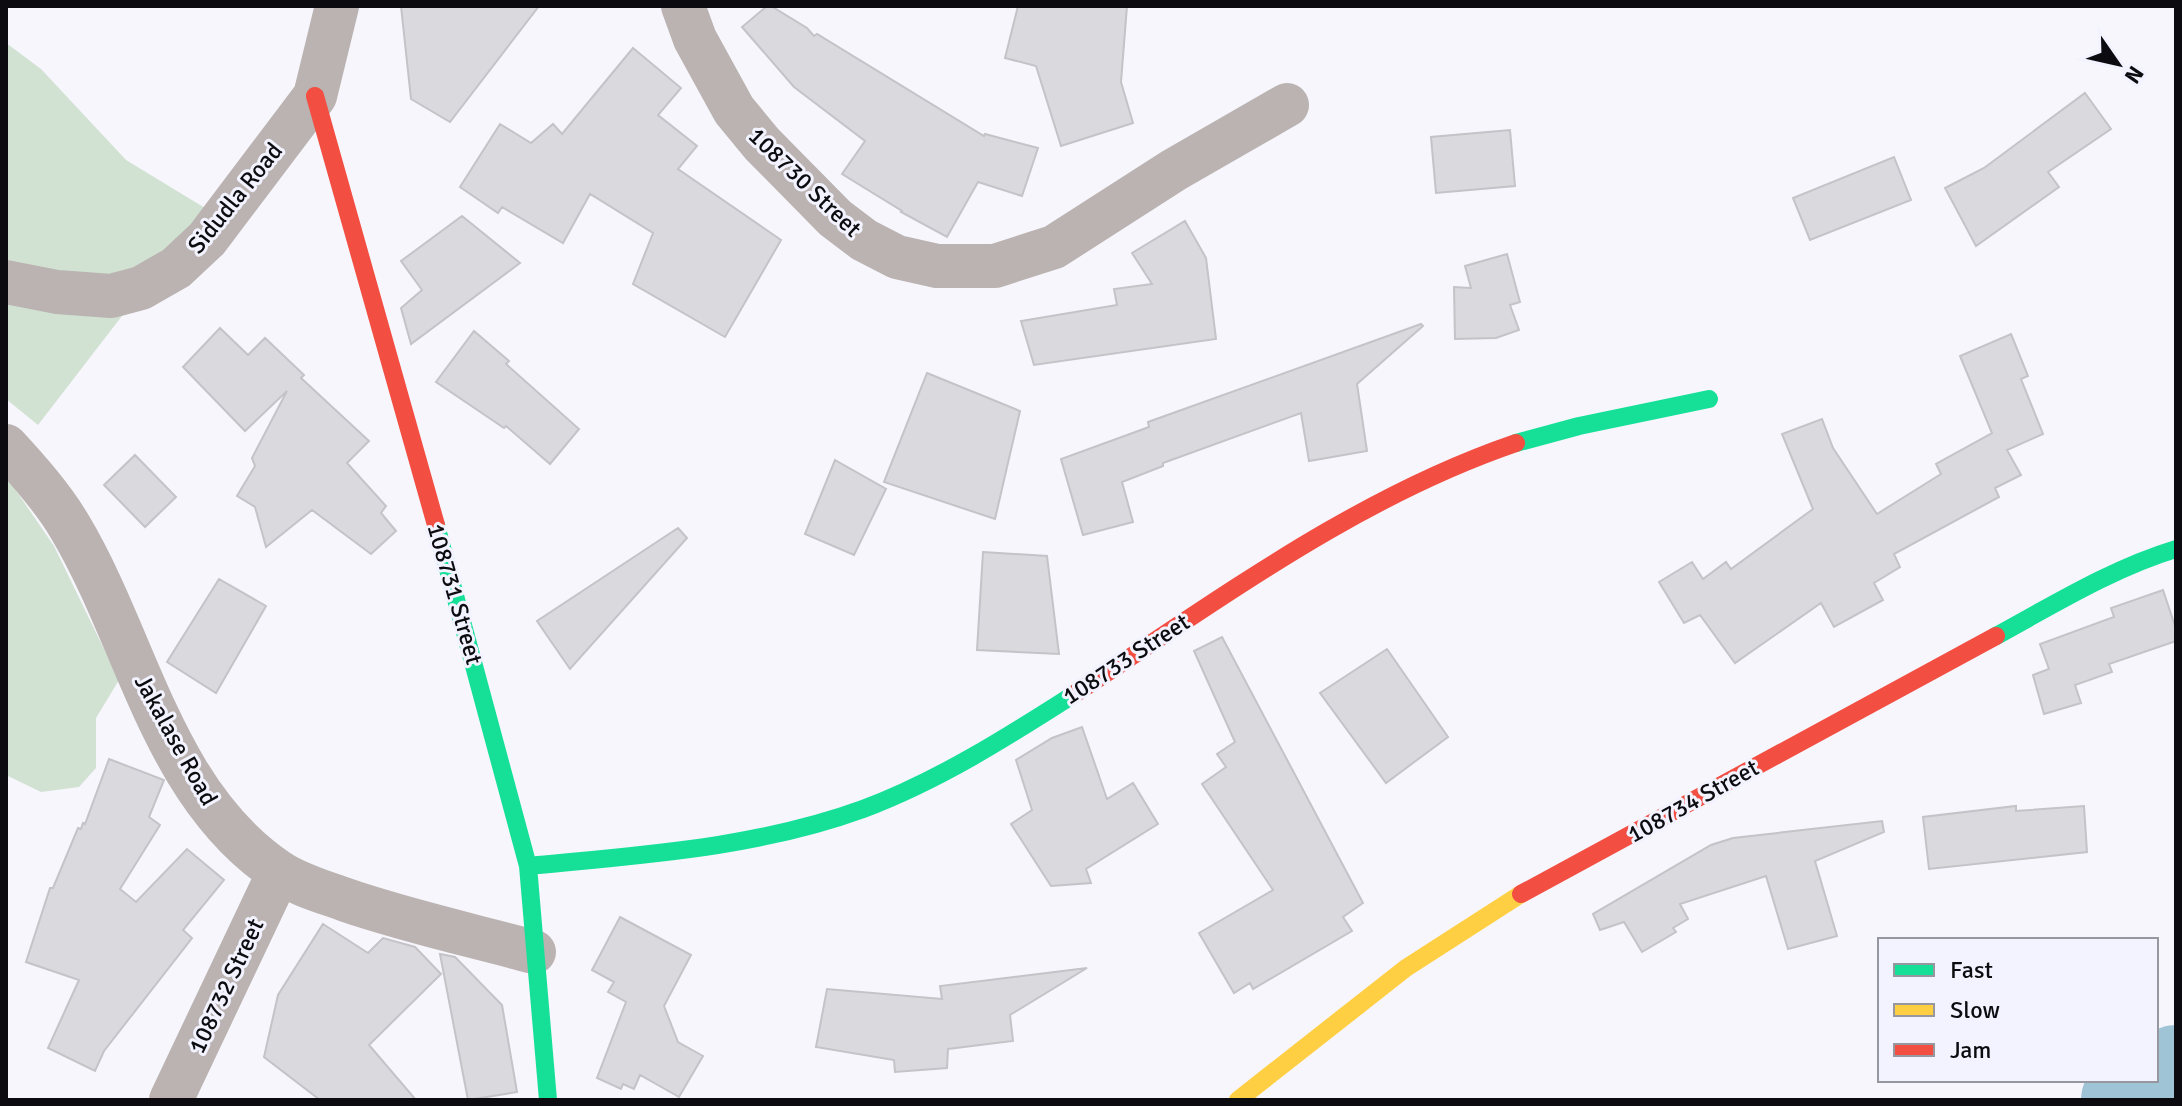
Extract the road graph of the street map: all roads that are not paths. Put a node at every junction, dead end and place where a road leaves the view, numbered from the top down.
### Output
1 (337, 6) edge
2 (683, 6) edge
3 (315, 96) junction
4 (1287, 105) dead end
5 (6, 282) edge
6 (1709, 399) dead end
7 (6, 446) edge
8 (2176, 549) edge
9 (528, 866) junction
10 (279, 872) junction
11 (534, 952) junction
12 (171, 1100) edge
13 (548, 1100) edge
14 (1238, 1100) edge

1 - 3 street, Sidudla Road
2 - 4 street, 108730 Street
3 - 5 street, Sidudla Road
3 - 9 street, 108731 Street
6 - 9 street, 108733 Street
7 - 10 street, Jakalase Road
8 - 14 street, 108734 Street
9 - 11 street, 108731 Street
10 - 11 street, Jakalase Road
10 - 12 street, 108732 Street
11 - 13 street, 108731 Street

